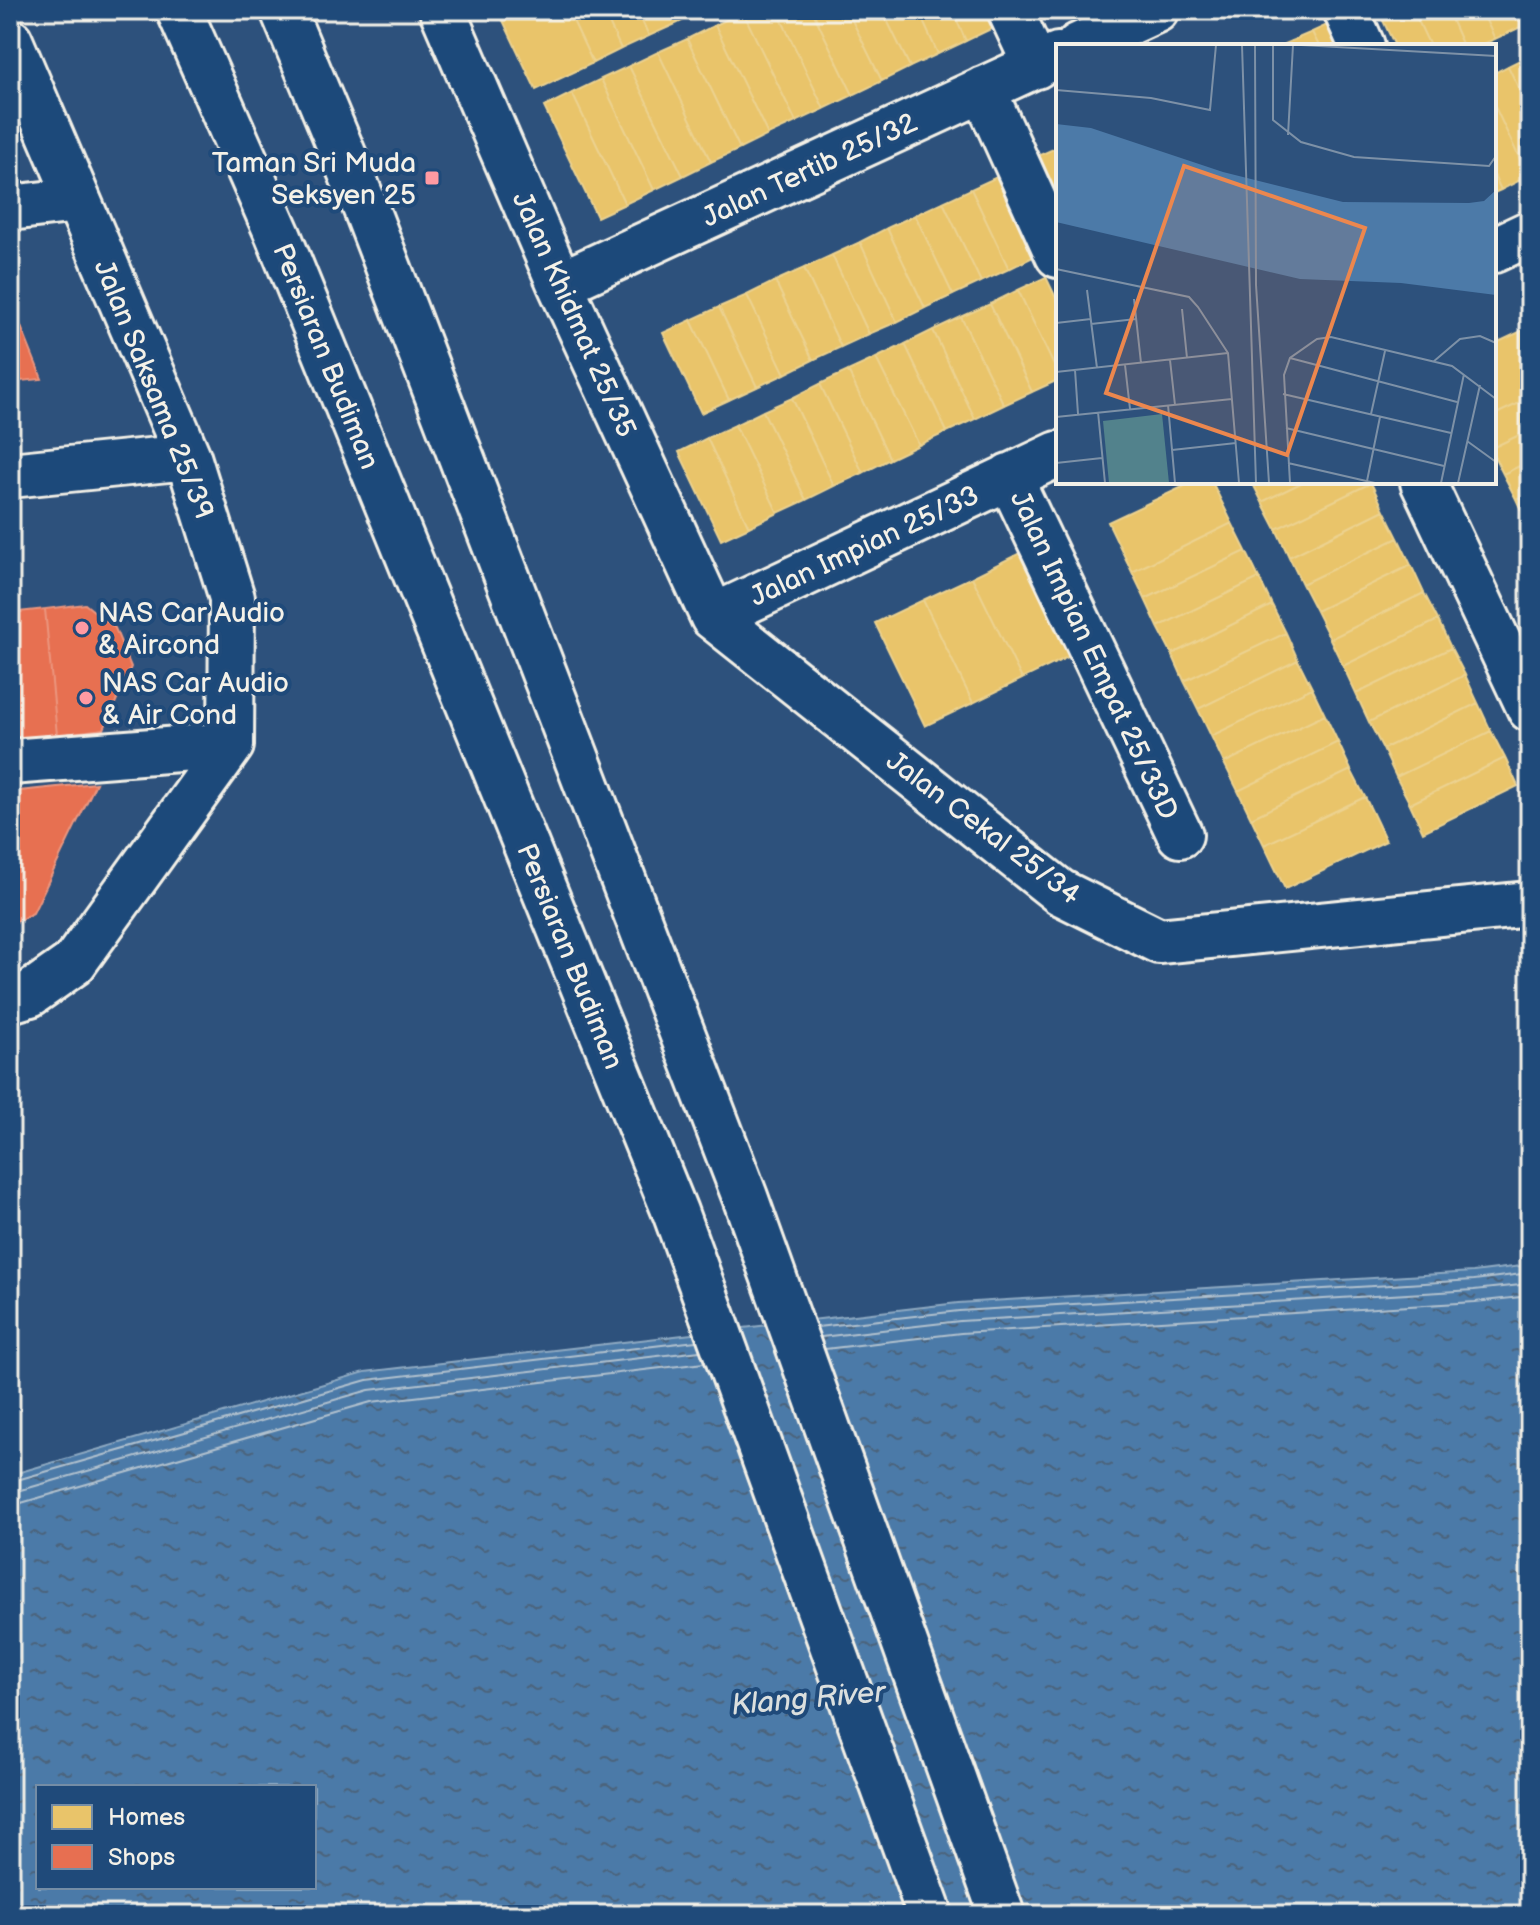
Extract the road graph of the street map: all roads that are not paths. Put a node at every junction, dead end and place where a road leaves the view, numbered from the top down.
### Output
1 (179, 10) edge
2 (283, 10) edge
3 (442, 10) edge
4 (1010, 10) edge
5 (1156, 10) edge
6 (1346, 10) edge
7 (10, 41) edge
8 (1082, 44) edge
9 (1361, 44) edge
10 (1047, 60) edge
11 (983, 89) junction
12 (78, 200) junction
13 (10, 208) edge
14 (1530, 233) edge
15 (1496, 249) edge
16 (1056, 251) edge
17 (560, 284) junction
18 (1056, 455) edge
19 (188, 457) junction
20 (10, 475) edge
21 (1009, 476) junction
22 (1424, 484) edge
23 (713, 617) junction
24 (1514, 633) edge
25 (1530, 709) edge
26 (231, 745) junction
27 (10, 762) edge
28 (1180, 835) dead end
29 (1530, 904) edge
30 (10, 1000) edge
31 (930, 1915) edge
32 (1002, 1915) edge

1 - 31 street, Persiaran Budiman
2 - 32 street
3 - 17 street, Jalan Khidmat 25/35
4 - 10 street
5 - 8 street
6 - 9 street
7 - 12 street, Jalan Saksama 25/39
10 - 11 street, Jalan Tertib 25/32
11 - 16 street
11 - 17 street, Jalan Tertib 25/32
12 - 13 street
12 - 19 street, Jalan Saksama 25/39
14 - 15 street
17 - 23 street, Jalan Khidmat 25/35
18 - 21 street, Jalan Impian 25/33
19 - 20 street
19 - 26 street, Jalan Saksama 25/39
21 - 23 street, Jalan Impian 25/33
21 - 28 street, Jalan Impian Empat 25/33D
22 - 24 street
23 - 29 street, Jalan Cekal 25/34
24 - 25 street
26 - 27 street
26 - 30 street

